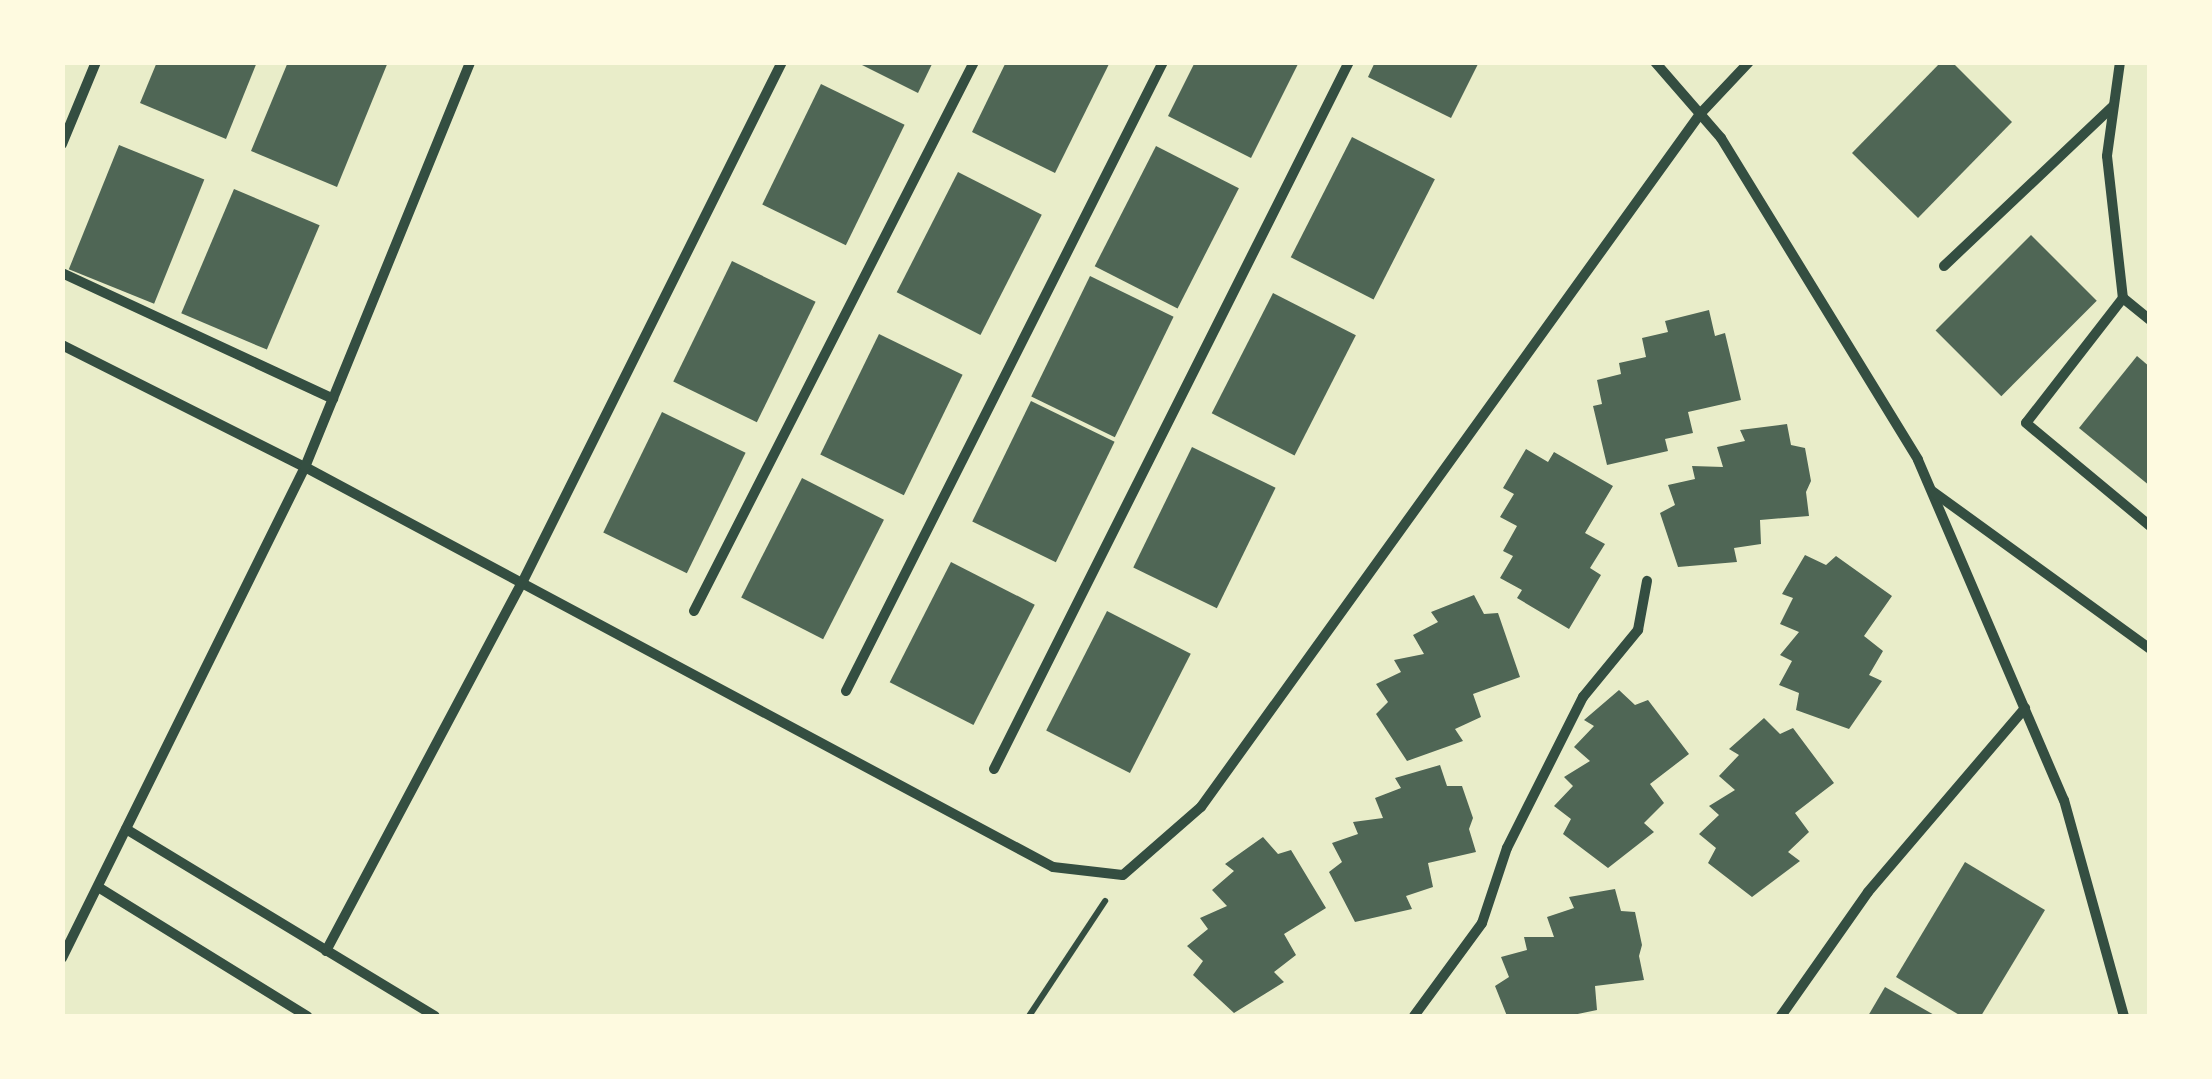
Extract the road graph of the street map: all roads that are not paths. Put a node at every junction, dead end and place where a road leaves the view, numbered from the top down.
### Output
1 (96, 62) edge
2 (470, 62) edge
3 (782, 62) edge
4 (974, 62) edge
5 (1163, 62) edge
6 (1349, 62) edge
7 (1655, 62) edge
8 (1750, 62) edge
9 (2120, 62) edge
10 (2114, 105) junction
11 (1700, 114) junction
12 (62, 144) edge
13 (1944, 266) dead end
14 (62, 274) edge
15 (2123, 298) junction
16 (2150, 320) edge
17 (62, 345) edge
18 (333, 398) junction
19 (305, 466) junction
20 (1930, 489) junction
21 (2150, 526) edge
22 (1647, 580) dead end
23 (522, 583) junction
24 (694, 611) dead end
25 (2150, 649) edge
26 (846, 691) dead end
27 (2025, 708) junction
28 (994, 769) dead end
29 (126, 829) junction
30 (98, 887) junction
31 (68, 932) edge
32 (326, 950) junction
33 (62, 958) edge
34 (299, 1014) edge
35 (435, 1016) edge
36 (1414, 1016) edge
37 (1781, 1016) edge
38 (2124, 1016) edge

1 - 12 street
2 - 18 street
3 - 23 street
4 - 24 street
5 - 26 street
6 - 28 street
7 - 11 street
8 - 11 street
9 - 10 street
10 - 13 street
10 - 15 street
11 - 20 street
11 - 23 street
14 - 18 street
15 - 16 street
15 - 21 street
17 - 19 street
18 - 19 street
19 - 23 street
19 - 29 street
20 - 25 street
20 - 27 street
22 - 36 street
23 - 32 street
27 - 37 street
27 - 38 street
29 - 30 street
29 - 32 street
30 - 31 street
30 - 34 street
31 - 33 street
32 - 35 street

